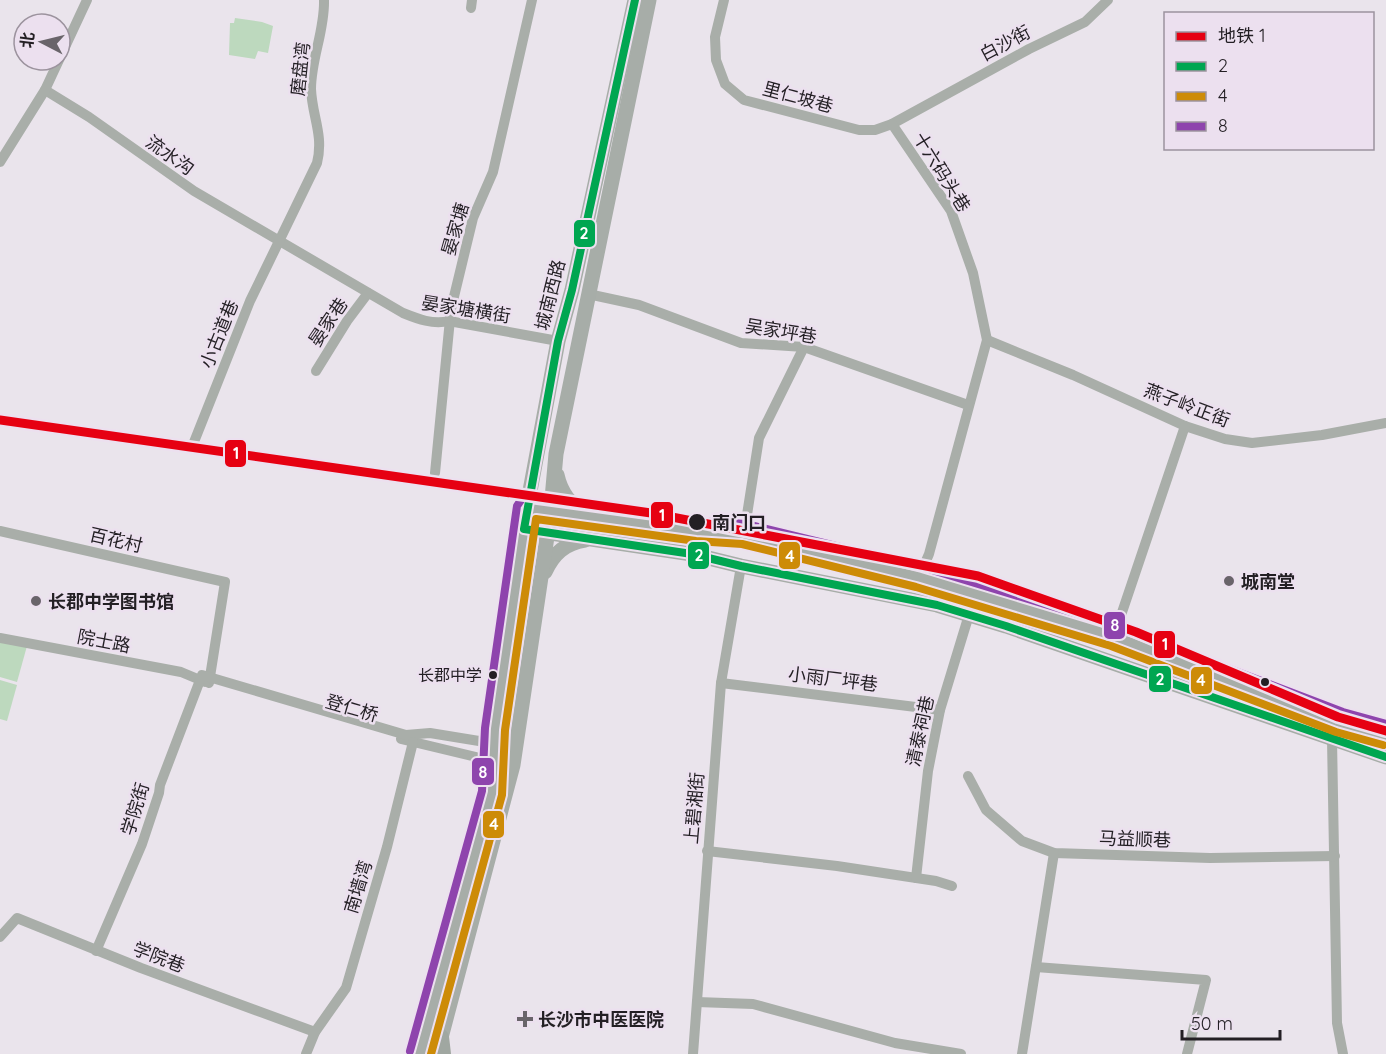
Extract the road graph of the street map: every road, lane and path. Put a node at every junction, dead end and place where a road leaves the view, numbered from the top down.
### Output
1 (87, 0) edge
2 (324, 0) edge
3 (532, 0) edge
4 (635, 0) edge
5 (649, 0) edge
6 (724, 0) edge
7 (1108, 0) edge
8 (45, 90) junction
9 (913, 111) joint
10 (892, 124) junction
11 (0, 162) edge
12 (281, 240) junction
13 (368, 293) junction
14 (588, 294) junction
15 (449, 321) junction
16 (987, 340) junction
17 (558, 341) junction
18 (804, 347) junction
19 (316, 371) dead end
20 (968, 405) junction
21 (1386, 423) edge
22 (1185, 426) junction
23 (194, 442) dead end
24 (556, 454) junction
25 (435, 473) dead end
26 (527, 507) junction
27 (551, 510) junction
28 (595, 516) junction
29 (524, 529) junction
30 (0, 531) edge
31 (548, 533) junction
32 (744, 534) junction
33 (590, 539) junction
34 (741, 566) junction
35 (919, 577) junction
36 (225, 582) joint
37 (540, 586) junction
38 (975, 595) junction
39 (969, 614) junction
40 (1114, 636) junction
41 (0, 638) edge
42 (205, 679) junction
43 (721, 682) junction
44 (940, 710) junction
45 (495, 729) junction
46 (1386, 735) edge
47 (1332, 739) junction
48 (413, 742) junction
49 (1386, 757) edge
50 (494, 768) junction
51 (968, 776) dead end
52 (707, 851) junction
53 (1054, 853) junction
54 (1335, 856) junction
55 (916, 878) junction
56 (952, 886) dead end
57 (0, 937) edge
58 (96, 951) junction
59 (1036, 967) junction
60 (697, 1002) junction
61 (315, 1032) junction
62 (440, 1048) edge
63 (306, 1054) edge
64 (420, 1054) edge
65 (693, 1054) edge
66 (962, 1054) edge
67 (1022, 1054) edge
68 (1187, 1054) edge
69 (1343, 1054) edge

1 - 8 street
2 - 12 street, 磨盘湾
3 - 15 street, 晏家塘
4 - 17 main road, 城南西路
5 - 14 main road, 城南西路
6 - 10 street, 里仁坡巷
7 - 9 street, 白沙街
8 - 11 street
8 - 12 street, 流水沟
9 - 10 street, 里仁坡巷
10 - 16 street, 十六码头巷
12 - 13 street, 晏家塘横街
12 - 23 street, 小古道巷
13 - 15 street, 晏家塘横街
13 - 19 street, 晏家巷
14 - 18 street, 吴家坪巷
14 - 24 main road, 城南西路
15 - 17 street, 晏家塘横街
15 - 25 street, 晏家塘
16 - 20 street
16 - 22 street, 燕子岭正街
17 - 26 main road, 城南西路
18 - 20 street, 吴家坪巷
18 - 32 street
20 - 35 street
21 - 22 street, 燕子岭正街
22 - 40 street
24 - 27 main road, 城南西路
24 - 28 main road
26 - 27 main road
26 - 29 main road, 城南西路
27 - 28 main road
27 - 31 main road, 城南西路
28 - 32 main road
29 - 31 main road
29 - 45 main road, 城南西路
30 - 36 street, 百花村
31 - 33 main road
31 - 37 main road, 城南西路
32 - 35 main road
33 - 34 main road
33 - 37 main road
34 - 39 main road
34 - 43 street, 上碧湘街
35 - 38 main road
36 - 42 street, 学院街
37 - 62 main road, 城南西路
38 - 39 street, 清泰祠巷
38 - 40 main road
39 - 44 street, 清泰祠巷
39 - 47 main road
40 - 46 main road
41 - 42 street
42 - 45 street, 登仁桥
42 - 48 street, 登仁桥
42 - 58 street, 学院街
43 - 44 street, 小雨厂坪巷
43 - 52 street, 上碧湘街
44 - 55 street, 清泰祠巷
45 - 50 main road, 城南西路
47 - 49 main road
47 - 54 street
48 - 50 street, 登仁桥
48 - 61 street, 南墙湾
50 - 64 main road, 城南西路
51 - 53 street, 马益顺巷
52 - 55 street
52 - 60 street, 上碧湘街
53 - 54 street, 马益顺巷
53 - 59 street
54 - 69 street
55 - 56 street
57 - 58 street, 学院巷
58 - 61 street, 学院巷
59 - 67 street
59 - 68 street
60 - 65 street, 上碧湘街
60 - 66 street
61 - 63 street, 南墙湾

